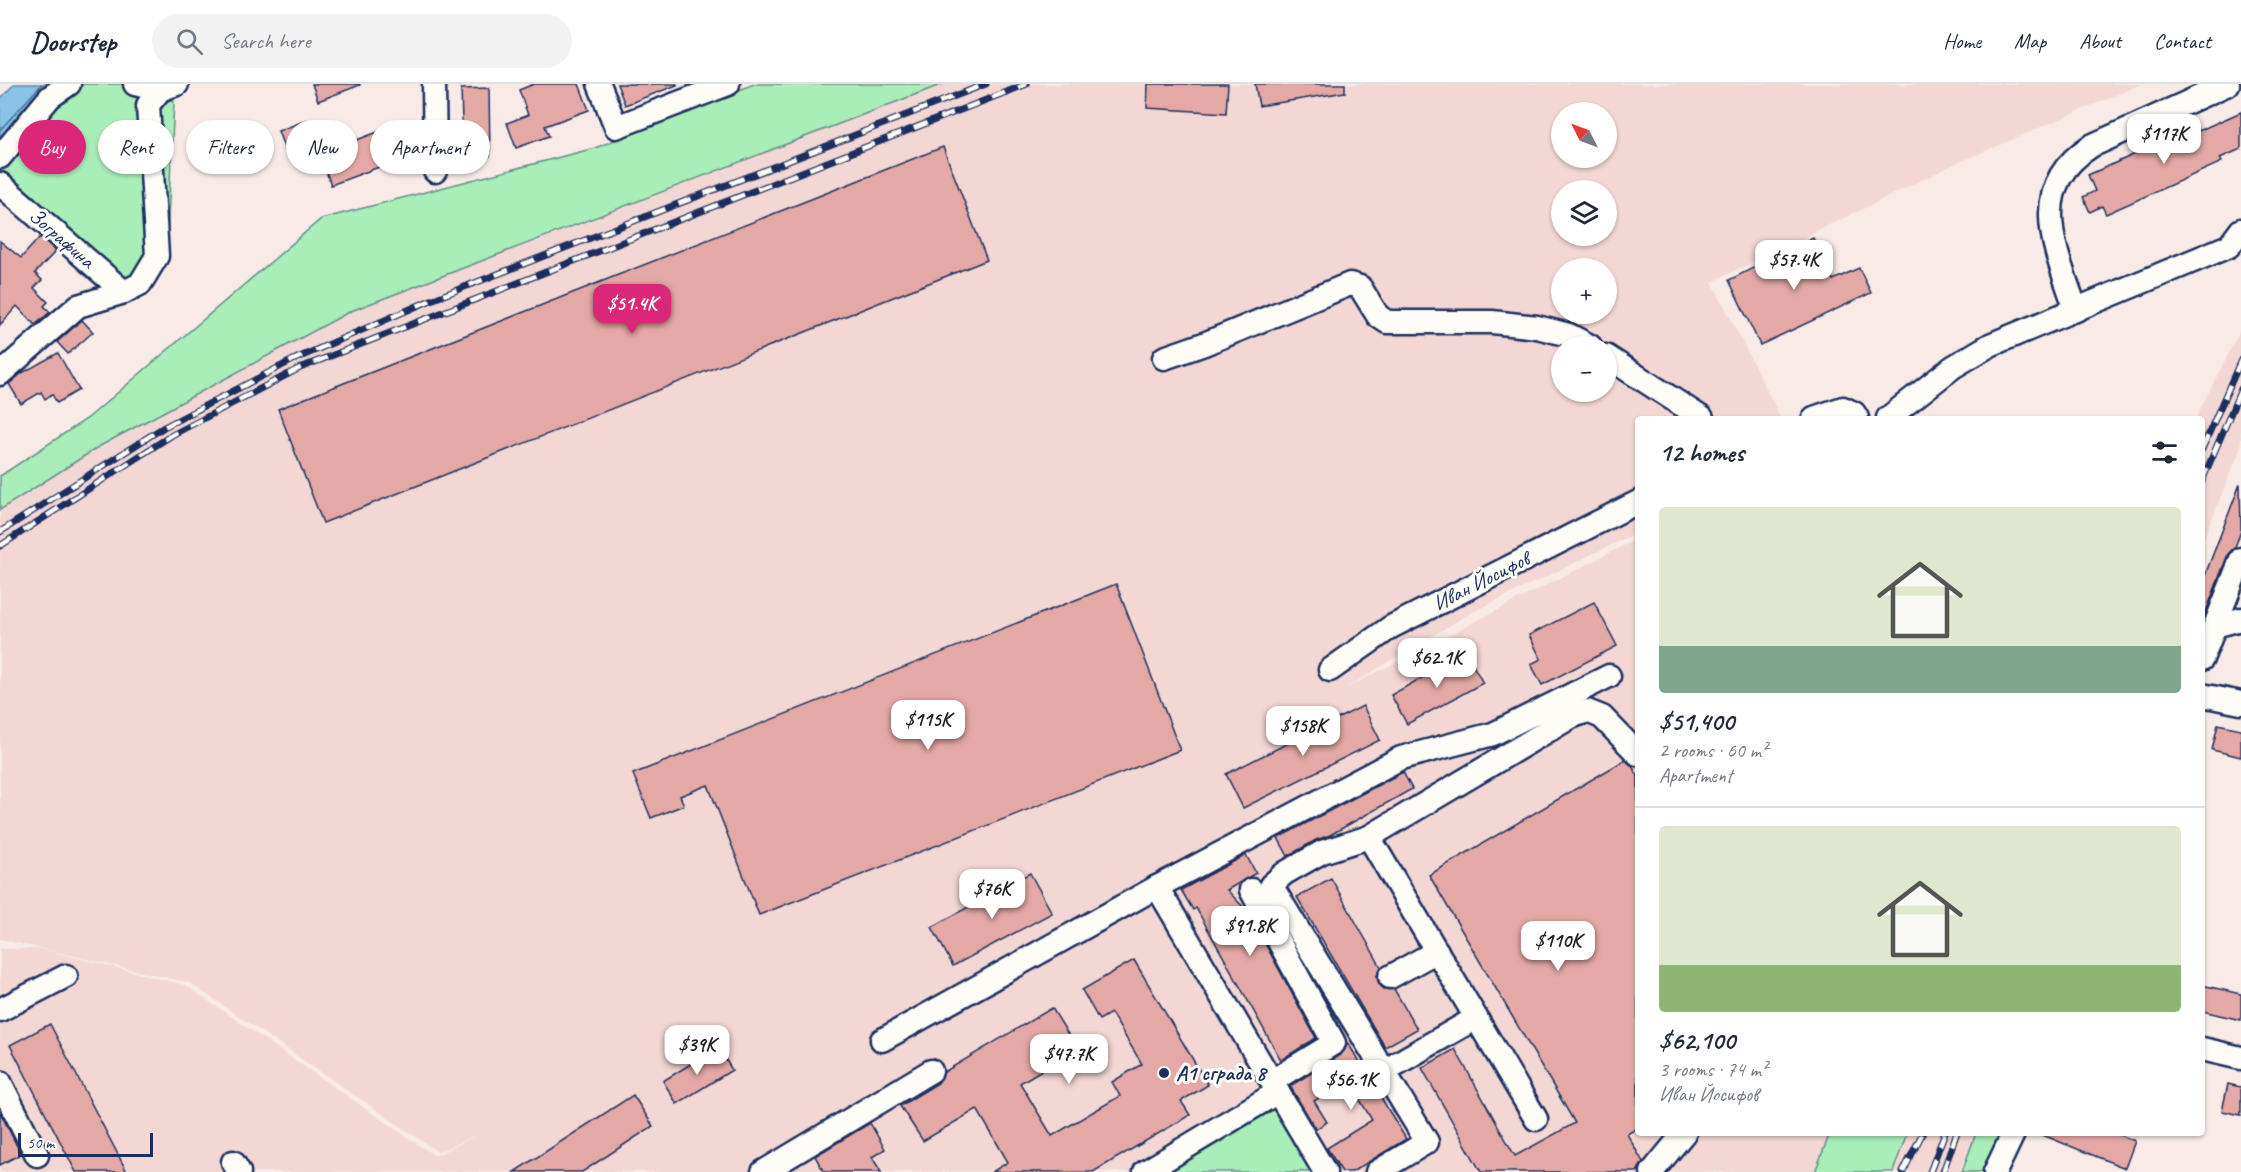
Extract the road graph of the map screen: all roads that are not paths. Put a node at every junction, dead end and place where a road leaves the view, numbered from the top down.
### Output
1 (69, 84) edge
2 (135, 84) edge
3 (434, 84) edge
4 (599, 84) edge
5 (728, 84) edge
6 (2228, 84) edge
7 (168, 87) edge
8 (434, 120) edge
9 (0, 157) edge
10 (0, 184) edge
11 (2241, 230) edge
12 (124, 292) junction
13 (2076, 310) junction
14 (1572, 336) edge
15 (1164, 358) dead end
16 (1617, 363) edge
17 (0, 374) edge
18 (1698, 416) edge
19 (1820, 416) edge
20 (1856, 416) edge
21 (1891, 416) edge
22 (1635, 504) edge
23 (2241, 558) edge
24 (2241, 619) edge
25 (2215, 626) junction
26 (2205, 651) edge
27 (1330, 670) dead end
28 (1609, 676) dead end
29 (2205, 696) edge
30 (2241, 703) edge
31 (1635, 751) edge
32 (1369, 837) junction
33 (1156, 887) junction
34 (1261, 888) junction
35 (1437, 951) junction
36 (66, 976) dead end
37 (1390, 977) dead end
38 (0, 1010) edge
39 (1476, 1018) junction
40 (882, 1040) dead end
41 (2205, 1050) edge
42 (2241, 1058) edge
43 (931, 1071) dead end
44 (1384, 1071) junction
45 (0, 1082) edge
46 (1275, 1087) junction
47 (1536, 1119) dead end
48 (1682, 1136) edge
49 (2012, 1136) edge
50 (38, 1155) dead end
51 (763, 1172) edge
52 (1145, 1172) edge
53 (1325, 1172) edge
54 (1377, 1172) edge
55 (1652, 1172) edge
56 (1995, 1172) edge

1 - 9 street
2 - 7 street
3 - 8 street
4 - 5 street
6 - 13 street
7 - 12 street
10 - 12 street, Зографина
11 - 13 street
12 - 17 street
13 - 21 street
14 - 15 street
16 - 18 street
19 - 20 street
22 - 27 street, Иван Йосифов
23 - 25 street
24 - 25 street
25 - 26 street
28 - 33 street
29 - 30 street
31 - 32 street
32 - 34 street
32 - 35 street
33 - 40 street
33 - 46 street
34 - 44 street
34 - 46 street
35 - 37 street
35 - 39 street
36 - 38 street
39 - 44 street
39 - 47 street
41 - 42 street
43 - 51 street
44 - 54 street
45 - 50 street
46 - 52 street
46 - 53 street
48 - 55 street
49 - 56 street

